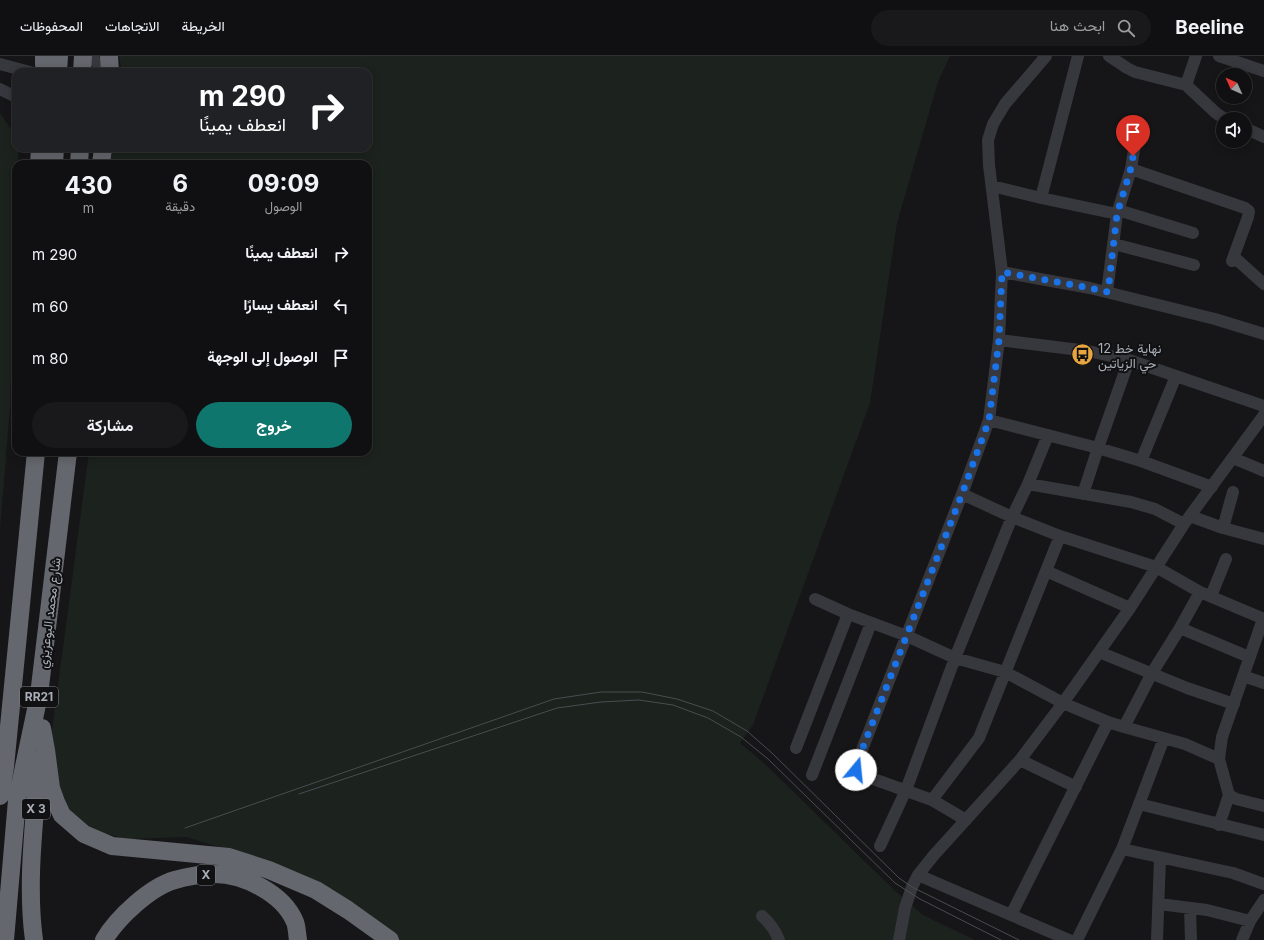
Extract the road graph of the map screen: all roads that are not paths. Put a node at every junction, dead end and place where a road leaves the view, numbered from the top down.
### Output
1 (83, 56) edge
2 (88, 56) edge
3 (109, 56) edge
4 (1046, 56) edge
5 (1078, 56) edge
6 (1109, 56) edge
7 (1196, 56) edge
8 (1219, 56) edge
9 (0, 64) edge
10 (48, 64) edge
11 (82, 68) edge
12 (104, 68) edge
13 (110, 68) edge
14 (1264, 70) edge
15 (1186, 85) junction
16 (0, 89) edge
17 (12, 95) edge
18 (1216, 113) edge
19 (1252, 131) edge
20 (1264, 137) edge
21 (1135, 144) dead end
22 (1131, 168) junction
23 (992, 186) junction
24 (1041, 198) junction
25 (1118, 212) junction
26 (1193, 233) dead end
27 (1114, 244) junction
28 (1194, 265) dead end
29 (1002, 272) junction
30 (1264, 284) edge
31 (1108, 292) junction
32 (1264, 334) edge
33 (999, 340) junction
34 (1129, 360) junction
35 (1176, 376) junction
36 (1264, 406) edge
37 (1264, 414) edge
38 (989, 420) junction
39 (1048, 435) junction
40 (1098, 448) junction
41 (36, 456) edge
42 (68, 456) edge
43 (1233, 458) junction
44 (1141, 461) junction
45 (1264, 471) edge
46 (1028, 484) junction
47 (1212, 487) junction
48 (1233, 492) dead end
49 (962, 494) junction
50 (1083, 494) junction
51 (1012, 517) junction
52 (1187, 520) junction
53 (1224, 528) junction
54 (1060, 536) junction
55 (1264, 539) edge
56 (1226, 559) dead end
57 (1156, 567) junction
58 (1046, 571) junction
59 (1205, 594) junction
60 (815, 599) dead end
61 (1130, 608) junction
62 (848, 614) junction
63 (1264, 619) edge
64 (871, 623) junction
65 (1180, 628) junction
66 (907, 636) junction
67 (1099, 652) junction
68 (1249, 657) junction
69 (955, 658) junction
70 (1005, 672) junction
71 (1152, 673) junction
72 (1243, 676) junction
73 (1264, 683) edge
74 (39, 695) junction
75 (12, 699) junction
76 (1063, 703) junction
77 (1234, 704) junction
78 (1108, 722) junction
79 (1124, 727) junction
80 (42, 728) junction
81 (0, 731) edge
82 (1164, 738) junction
83 (796, 748) dead end
84 (1219, 758) junction
85 (1020, 760) junction
86 (812, 775) dead end
87 (1076, 787) junction
88 (906, 790) junction
89 (1229, 795) junction
90 (0, 796) edge
91 (932, 800) junction
92 (1139, 804) junction
93 (1264, 806) edge
94 (966, 820) junction
95 (1219, 825) junction
96 (1264, 835) edge
97 (880, 846) dead end
98 (1122, 849) junction
99 (1160, 858) junction
100 (918, 875) junction
101 (1264, 884) edge
102 (1264, 900) edge
103 (1159, 904) junction
104 (1190, 908) junction
105 (1010, 915) junction
106 (762, 916) dead end
107 (1250, 921) junction
108 (5, 940) edge
109 (34, 940) edge
110 (104, 940) edge
111 (298, 940) edge
112 (390, 940) edge
113 (779, 940) edge
114 (899, 940) edge
115 (1069, 940) edge
116 (1077, 940) edge
117 (1157, 940) edge
118 (1191, 940) edge
119 (1242, 940) edge

1 - 11 highway
2 - 12 street
3 - 13 highway
4 - 23 street
5 - 24 street
6 - 15 street
7 - 15 street
8 - 14 street
9 - 10 street
15 - 18 street
16 - 17 street
19 - 20 street
21 - 22 street
22 - 25 street
22 - 30 street
23 - 24 street
23 - 29 street
24 - 25 street
25 - 26 street
25 - 27 street
27 - 28 street
27 - 31 street
29 - 31 street
29 - 33 street
31 - 32 street
33 - 34 street
33 - 38 street
34 - 35 street
34 - 40 street
35 - 36 street
35 - 44 street
37 - 43 street
38 - 39 street
38 - 49 street
39 - 40 street
39 - 46 street
40 - 44 street
40 - 50 street
41 - 75 highway, RR21
42 - 74 highway, شارع محمد البوعزيزي / RR21
43 - 45 street
43 - 47 street
44 - 47 street
46 - 50 street
46 - 51 street
47 - 52 street
48 - 53 street
49 - 51 street
49 - 66 street
50 - 52 street
51 - 54 street
51 - 69 street
52 - 53 street
52 - 57 street
53 - 55 street
54 - 57 street
54 - 58 street
56 - 59 street
57 - 59 street
57 - 61 street
58 - 61 street
58 - 70 street
59 - 63 street
59 - 65 street
60 - 62 street
61 - 67 street
62 - 64 street
62 - 83 street
63 - 68 street
64 - 66 street
64 - 86 street
65 - 68 street
65 - 71 street
66 - 69 street
66 - 88 street
67 - 71 street
67 - 76 street
68 - 72 street
69 - 70 street
69 - 88 street
70 - 76 street
70 - 91 street
71 - 77 street
71 - 79 street
72 - 73 street
72 - 77 street
74 - 80 highway, X 3
74 - 108 highway, شارع محمد البوعزيزي / RR21
75 - 81 highway
75 - 90 highway, RR21
76 - 78 street
76 - 85 street
77 - 84 street
78 - 79 street
78 - 87 street
79 - 82 street
80 - 109 highway, X 3
80 - 112 highway
82 - 84 street
82 - 92 street
84 - 89 street
85 - 87 street
85 - 94 street
87 - 105 street
88 - 91 street
88 - 97 street
89 - 93 street
89 - 95 street
91 - 94 street
92 - 95 street
92 - 98 street
94 - 100 street
95 - 96 street
98 - 99 street
98 - 116 street
99 - 101 street
99 - 103 street
100 - 105 street
100 - 114 street
102 - 107 street
103 - 104 street
103 - 117 street
104 - 107 street
104 - 118 street
105 - 115 street
106 - 113 street
107 - 119 street
110 - 111 highway, X

